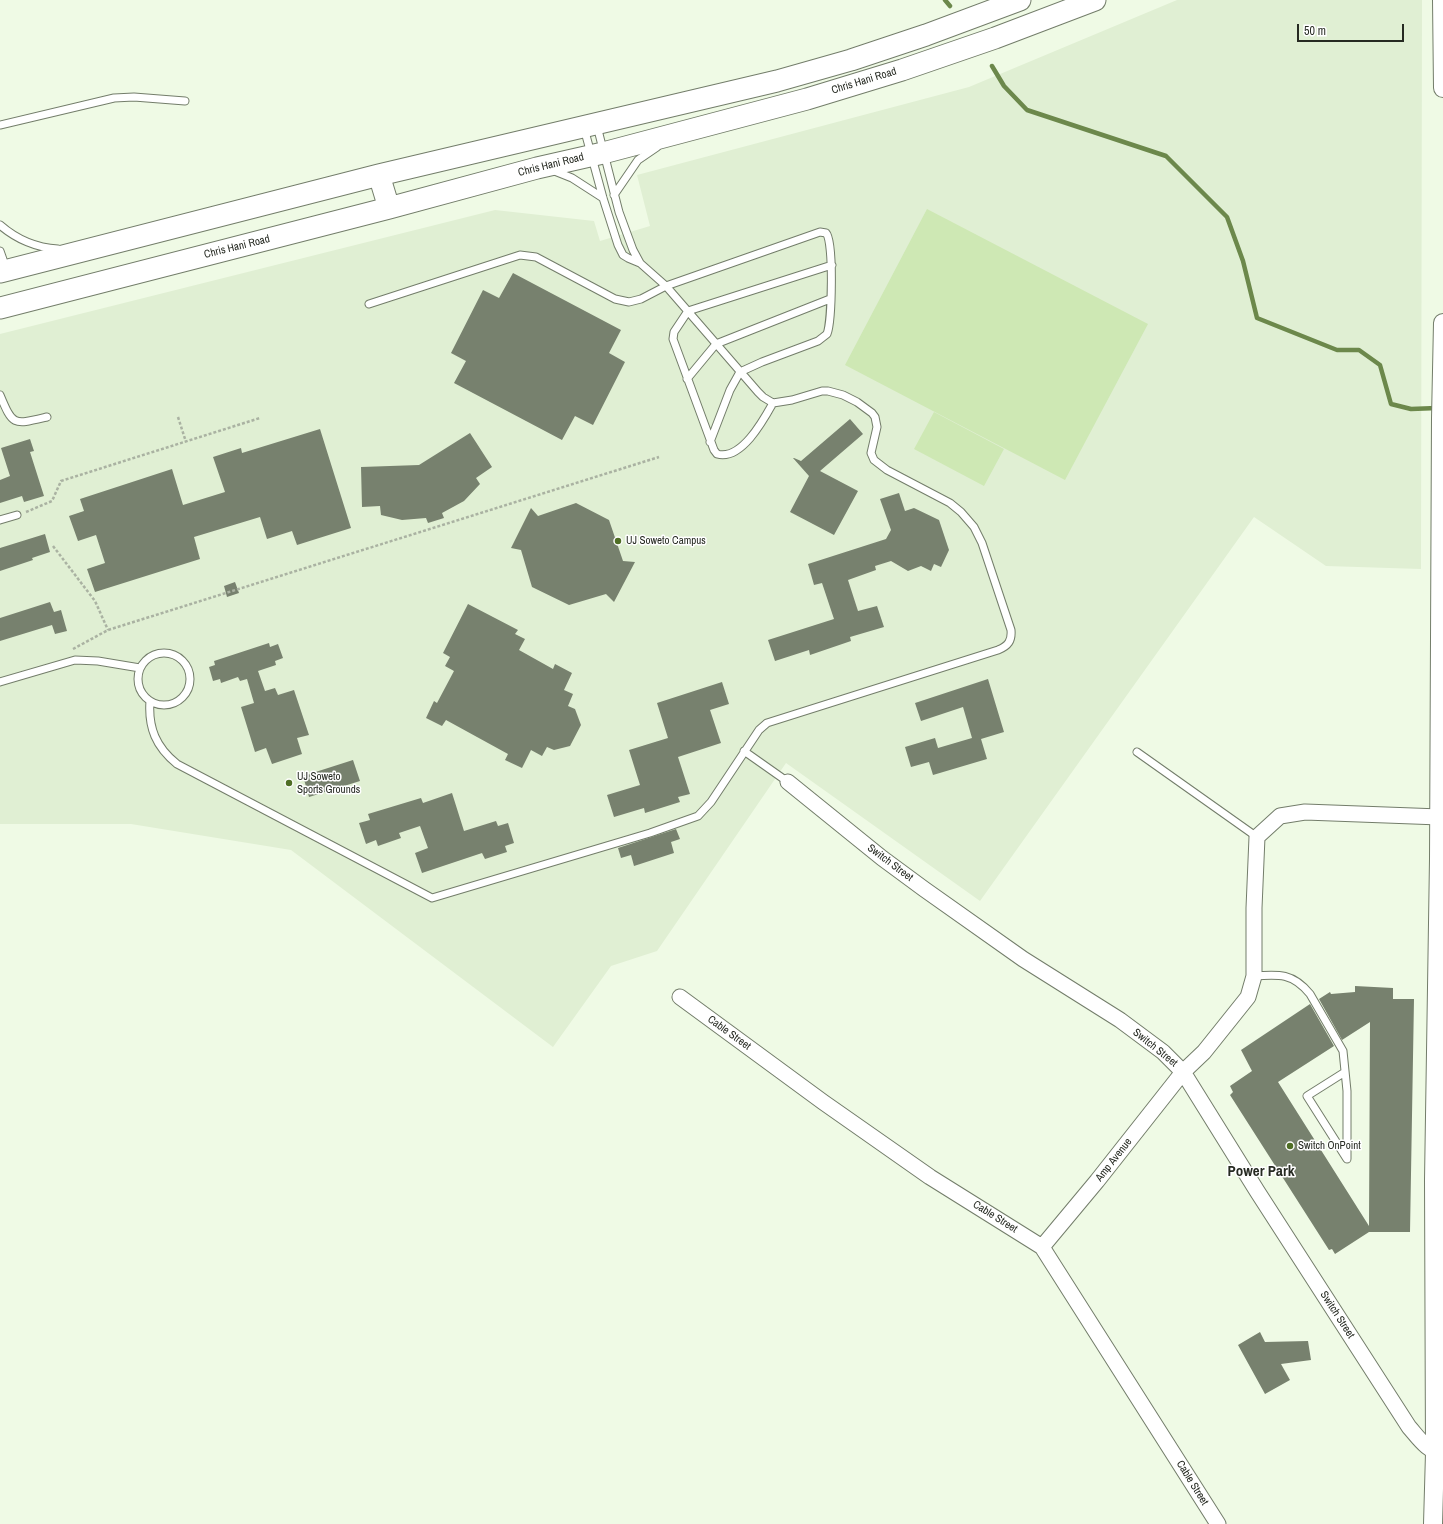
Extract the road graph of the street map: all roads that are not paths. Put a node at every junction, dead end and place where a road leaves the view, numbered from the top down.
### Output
1 (1020, 0) edge
2 (1095, 0) edge
3 (1442, 8) edge
4 (1443, 88) edge
5 (185, 101) dead end
6 (0, 125) edge
7 (590, 125) junction
8 (689, 131) junction
9 (597, 154) junction
10 (537, 168) junction
11 (379, 174) junction
12 (614, 195) junction
13 (603, 198) junction
14 (389, 208) junction
15 (0, 225) edge
16 (82, 250) junction
17 (640, 263) junction
18 (2, 264) edge
19 (832, 265) junction
20 (666, 286) junction
21 (830, 299) junction
22 (369, 304) dead end
23 (0, 308) edge
24 (688, 311) junction
25 (1443, 324) edge
26 (716, 344) junction
27 (740, 372) junction
28 (687, 379) junction
29 (0, 395) edge
30 (773, 403) junction
31 (47, 418) dead end
32 (710, 442) junction
33 (17, 515) road end
34 (0, 520) edge
35 (1442, 605) edge
36 (140, 668) junction
37 (0, 682) edge
38 (150, 701) junction
39 (744, 751) junction
40 (1138, 752) dead end
41 (788, 782) joint
42 (1441, 824) edge
43 (1257, 837) junction
44 (1254, 976) junction
45 (680, 997) dead end
46 (1439, 1060) edge
47 (1183, 1072) junction
48 (1345, 1072) junction
49 (1439, 1180) edge
50 (1042, 1247) junction
51 (1439, 1453) edge
52 (1218, 1524) edge
53 (1433, 1524) edge

1 - 7 main road
2 - 8 main road, Chris Hani Road
3 - 4 street
5 - 6 lane
7 - 9 lane
7 - 9 lane
7 - 11 main road
8 - 9 main road, Chris Hani Road
8 - 12 lane
9 - 10 main road, Chris Hani Road
9 - 12 lane
9 - 13 lane
10 - 13 lane
10 - 14 main road, Chris Hani Road
11 - 14 main road
11 - 16 main road
12 - 17 lane
13 - 17 lane
14 - 23 main road, Chris Hani Road
15 - 16 lane
16 - 18 main road
17 - 20 lane
19 - 20 lane
19 - 21 lane
19 - 24 lane
20 - 22 lane
20 - 24 lane
21 - 26 lane
21 - 27 lane
24 - 26 lane
24 - 28 lane
25 - 35 street
26 - 27 lane
26 - 28 lane
27 - 30 lane
27 - 32 lane
28 - 32 lane
29 - 31 lane
30 - 32 lane
30 - 39 lane
33 - 34 lane
35 - 42 street
36 - 37 lane
36 - 38 lane
36 - 38 lane
38 - 39 lane
39 - 41 lane
40 - 43 lane
41 - 47 street, Switch Street
42 - 43 street
42 - 46 street
43 - 44 street, Amp Avenue
44 - 47 street, Amp Avenue
44 - 48 lane
45 - 50 street, Cable Street
46 - 49 street
47 - 50 street, Amp Avenue
47 - 51 street, Switch Street
48 - 48 lane
49 - 51 street
50 - 52 street, Cable Street
51 - 53 street

